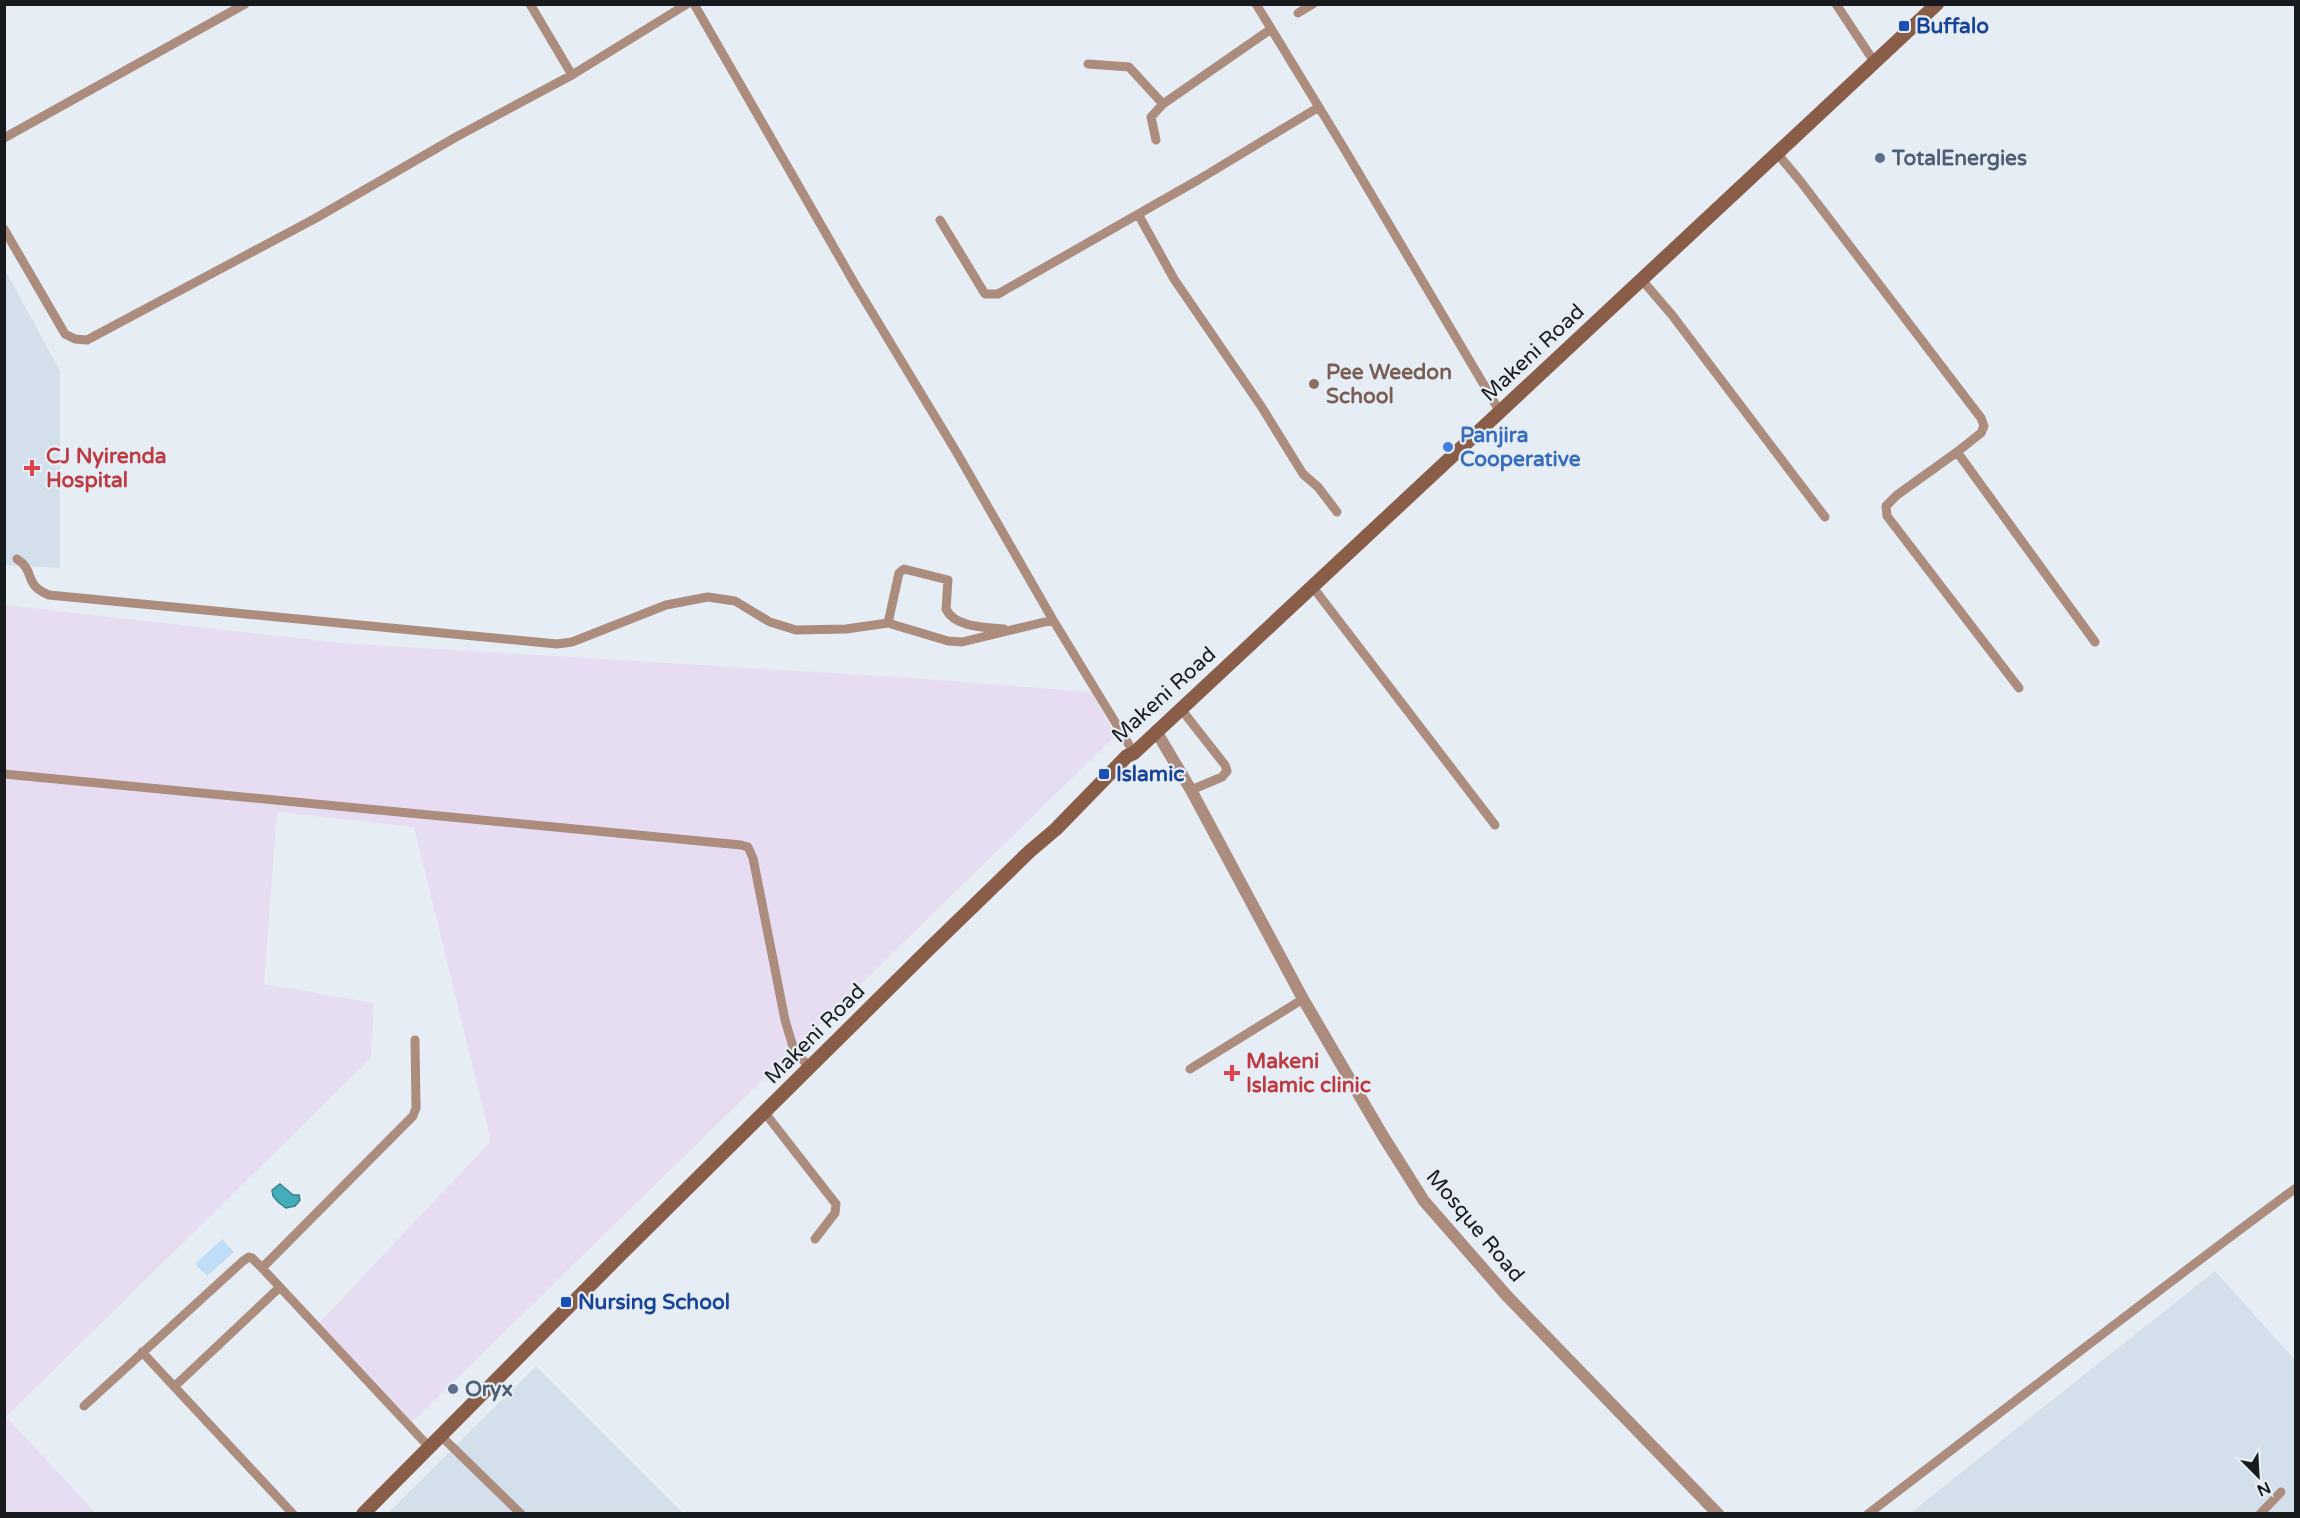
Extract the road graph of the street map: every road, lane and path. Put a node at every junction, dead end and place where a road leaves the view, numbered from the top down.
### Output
1 (245, 4) edge
2 (530, 4) edge
3 (687, 4) edge
4 (694, 4) edge
5 (1256, 4) edge
6 (1313, 4) edge
7 (1836, 4) edge
8 (1937, 4) edge
9 (1298, 13) dead end
10 (1271, 29) junction
11 (1875, 63) junction
12 (1088, 64) dead end
13 (572, 75) junction
14 (1163, 104) junction
15 (1319, 107) junction
16 (4, 138) edge
17 (1156, 140) dead end
18 (1776, 152) junction
19 (1138, 214) junction
20 (940, 219) dead end
21 (4, 229) edge
22 (1642, 280) junction
23 (1500, 412) junction
24 (1957, 452) junction
25 (1337, 512) dead end
26 (1825, 518) dead end
27 (17, 559) dead end
28 (1312, 586) junction
29 (1053, 620) junction
30 (888, 623) junction
31 (1010, 630) junction
32 (2095, 642) dead end
33 (2019, 688) dead end
34 (1181, 709) junction
35 (1156, 731) junction
36 (1134, 753) junction
37 (4, 774) edge
38 (1191, 790) junction
39 (1495, 825) dead end
40 (1303, 999) junction
41 (416, 1040) dead end
42 (810, 1068) junction
43 (1190, 1069) dead end
44 (765, 1113) junction
45 (2295, 1188) edge
46 (815, 1239) dead end
47 (262, 1268) junction
48 (279, 1287) junction
49 (142, 1352) junction
50 (175, 1386) junction
51 (84, 1406) dead end
52 (441, 1436) junction
53 (430, 1448) junction
54 (2281, 1492) dead end
55 (293, 1514) edge
56 (363, 1514) edge
57 (521, 1514) edge
58 (1718, 1514) edge
59 (1868, 1514) edge
60 (2260, 1514) edge

1 - 16 street
2 - 13 street
3 - 13 street
4 - 29 street
5 - 10 street
6 - 9 street
7 - 11 street
8 - 11 main road, Makeni Road
10 - 14 street
10 - 15 street
11 - 18 main road, Makeni Road
12 - 14 street
13 - 21 street
14 - 17 street
15 - 19 street
15 - 23 street
18 - 22 main road, Makeni Road
18 - 24 street
19 - 20 street
19 - 25 street
22 - 23 main road, Makeni Road
22 - 26 street
23 - 28 main road, Makeni Road
24 - 32 street
24 - 33 street
27 - 30 street
28 - 34 main road, Makeni Road
28 - 39 street
29 - 31 street
29 - 36 street
30 - 31 street
30 - 31 street
34 - 35 main road, Makeni Road
34 - 38 street
35 - 36 main road, Makeni Road
35 - 38 street, Mosque Road
36 - 42 main road, Makeni Road
37 - 42 street
38 - 40 street, Mosque Road
40 - 43 street
40 - 58 street, Mosque Road
41 - 47 street
42 - 44 main road, Makeni Road
44 - 46 street
44 - 52 main road, Makeni Road
45 - 59 street
47 - 48 street
47 - 49 street
48 - 50 street
48 - 53 street
49 - 50 street
49 - 51 street
50 - 55 street
52 - 53 main road, Makeni Road
52 - 57 street
53 - 56 main road, Makeni Road
54 - 60 street

